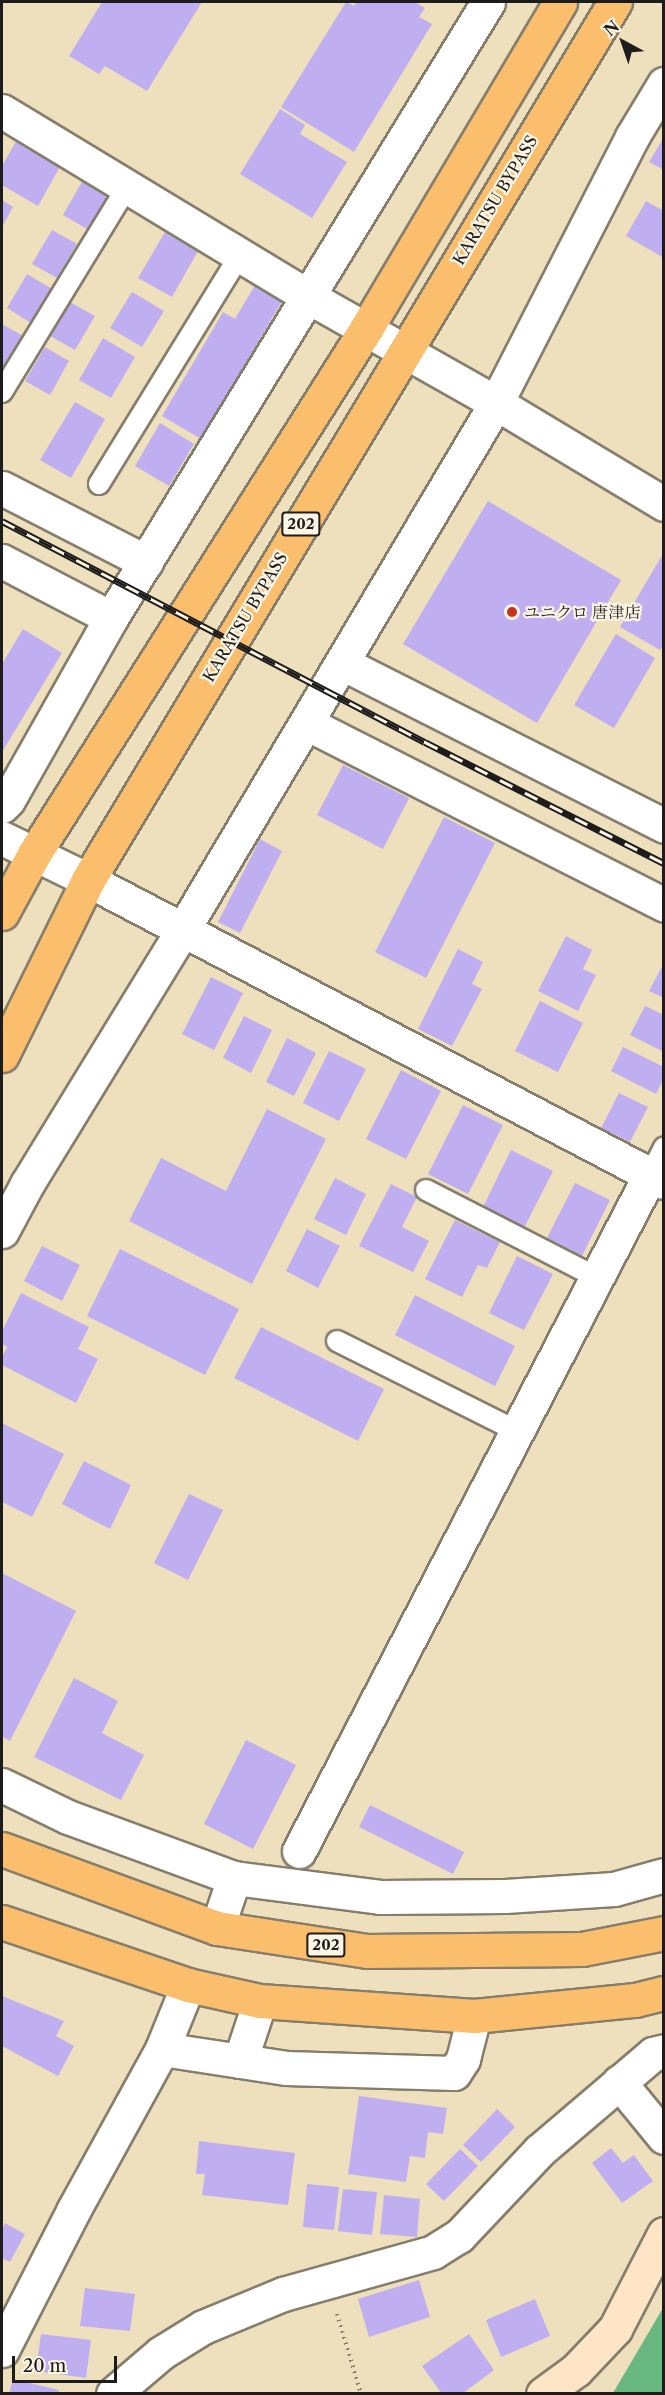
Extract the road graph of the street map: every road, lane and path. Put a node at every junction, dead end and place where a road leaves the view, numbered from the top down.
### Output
1 (488, 2) edge
2 (560, 2) edge
3 (615, 2) edge
4 (663, 84) edge
5 (3, 114) edge
6 (128, 187) junction
7 (240, 255) junction
8 (307, 296) junction
9 (366, 329) junction
10 (404, 351) junction
11 (2, 392) edge
12 (496, 403) junction
13 (99, 484) dead end
14 (2, 488) edge
15 (663, 504) edge
16 (2, 561) edge
17 (146, 562) junction
18 (111, 618) junction
19 (342, 663) junction
20 (306, 723) junction
21 (2, 806) edge
22 (663, 826) edge
23 (2, 838) edge
24 (34, 854) junction
25 (88, 880) junction
26 (663, 905) edge
27 (2, 913) edge
28 (182, 931) junction
29 (2, 1054) edge
30 (659, 1168) edge
31 (426, 1190) dead end
32 (2, 1231) edge
33 (596, 1277) junction
34 (337, 1341) dead end
35 (517, 1431) junction
36 (2, 1785) edge
37 (2, 1849) edge
38 (299, 1851) dead end
39 (663, 1875) edge
40 (234, 1878) junction
41 (2, 1922) edge
42 (217, 1928) junction
43 (663, 1933) edge
44 (188, 1985) junction
45 (663, 1993) edge
46 (260, 2001) junction
47 (474, 2016) junction
48 (162, 2049) junction
49 (663, 2052) edge
50 (240, 2061) junction
51 (619, 2082) junction
52 (663, 2137) edge
53 (663, 2234) edge
54 (327, 2281) junction
55 (2, 2349) edge
56 (113, 2394) edge
57 (361, 2394) edge
58 (543, 2394) edge

1 - 8 street
2 - 9 highway
3 - 10 highway, KARATSU BYPASS / 202
4 - 12 street
5 - 6 street
6 - 7 street
6 - 11 lane
7 - 8 street
7 - 13 lane
8 - 9 street
8 - 17 street
9 - 10 street
9 - 24 highway
10 - 12 street
10 - 25 highway, KARATSU BYPASS / 202
12 - 15 street
12 - 19 street
14 - 17 street
16 - 18 street
17 - 18 street
18 - 21 street
19 - 20 street
19 - 22 street
20 - 26 street
20 - 28 street
23 - 24 street
24 - 25 street
24 - 27 highway
25 - 28 street
25 - 29 highway, KARATSU BYPASS / 202
28 - 30 street
28 - 32 street
30 - 33 street
31 - 33 lane
33 - 35 street
34 - 35 lane
35 - 38 street
36 - 40 street
37 - 42 highway, 202
39 - 40 street
40 - 42 street
41 - 44 highway
42 - 43 highway, 202
44 - 46 highway
44 - 48 street
45 - 47 highway
46 - 47 highway
46 - 50 street
47 - 50 street
48 - 50 street
48 - 55 street
49 - 51 street
51 - 52 street
51 - 54 street
53 - 58 street
54 - 56 street
54 - 57 path

